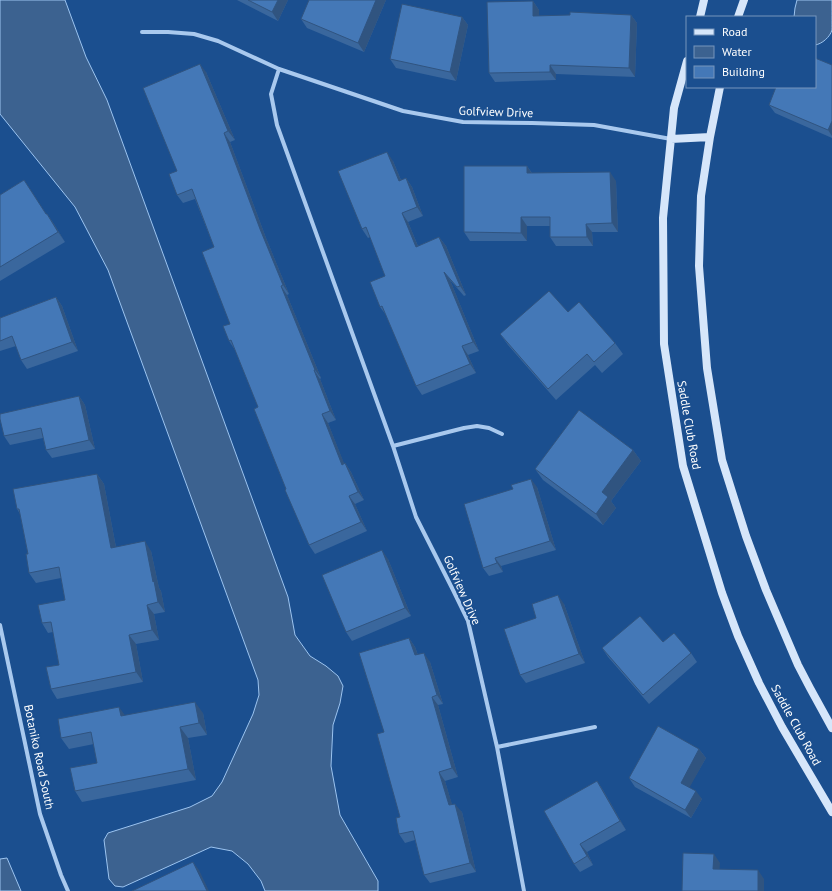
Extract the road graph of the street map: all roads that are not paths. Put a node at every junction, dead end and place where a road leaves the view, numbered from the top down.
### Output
1 (704, 0) edge
2 (744, 0) edge
3 (700, 16) edge
4 (738, 16) edge
5 (142, 32) dead end
6 (686, 65) edge
7 (279, 69) junction
8 (720, 88) edge
9 (710, 137) junction
10 (671, 139) junction
11 (502, 434) dead end
12 (393, 446) junction
13 (0, 625) edge
14 (1, 640) edge
15 (595, 727) dead end
16 (832, 728) edge
17 (497, 747) junction
18 (832, 812) edge
19 (68, 891) edge
20 (524, 891) edge

1 - 3 street
2 - 4 street
5 - 7 street, Golfview Drive
6 - 10 street, Saddle Club Road
7 - 10 street, Golfview Drive
7 - 12 street, Golfview Drive
8 - 9 street
9 - 10 street
9 - 16 street
10 - 18 street, Saddle Club Road
11 - 12 street
12 - 17 street, Golfview Drive
13 - 14 street, Botaniko Road South
14 - 19 street, Botaniko Road South
15 - 17 street
17 - 20 street, Golfview Drive

